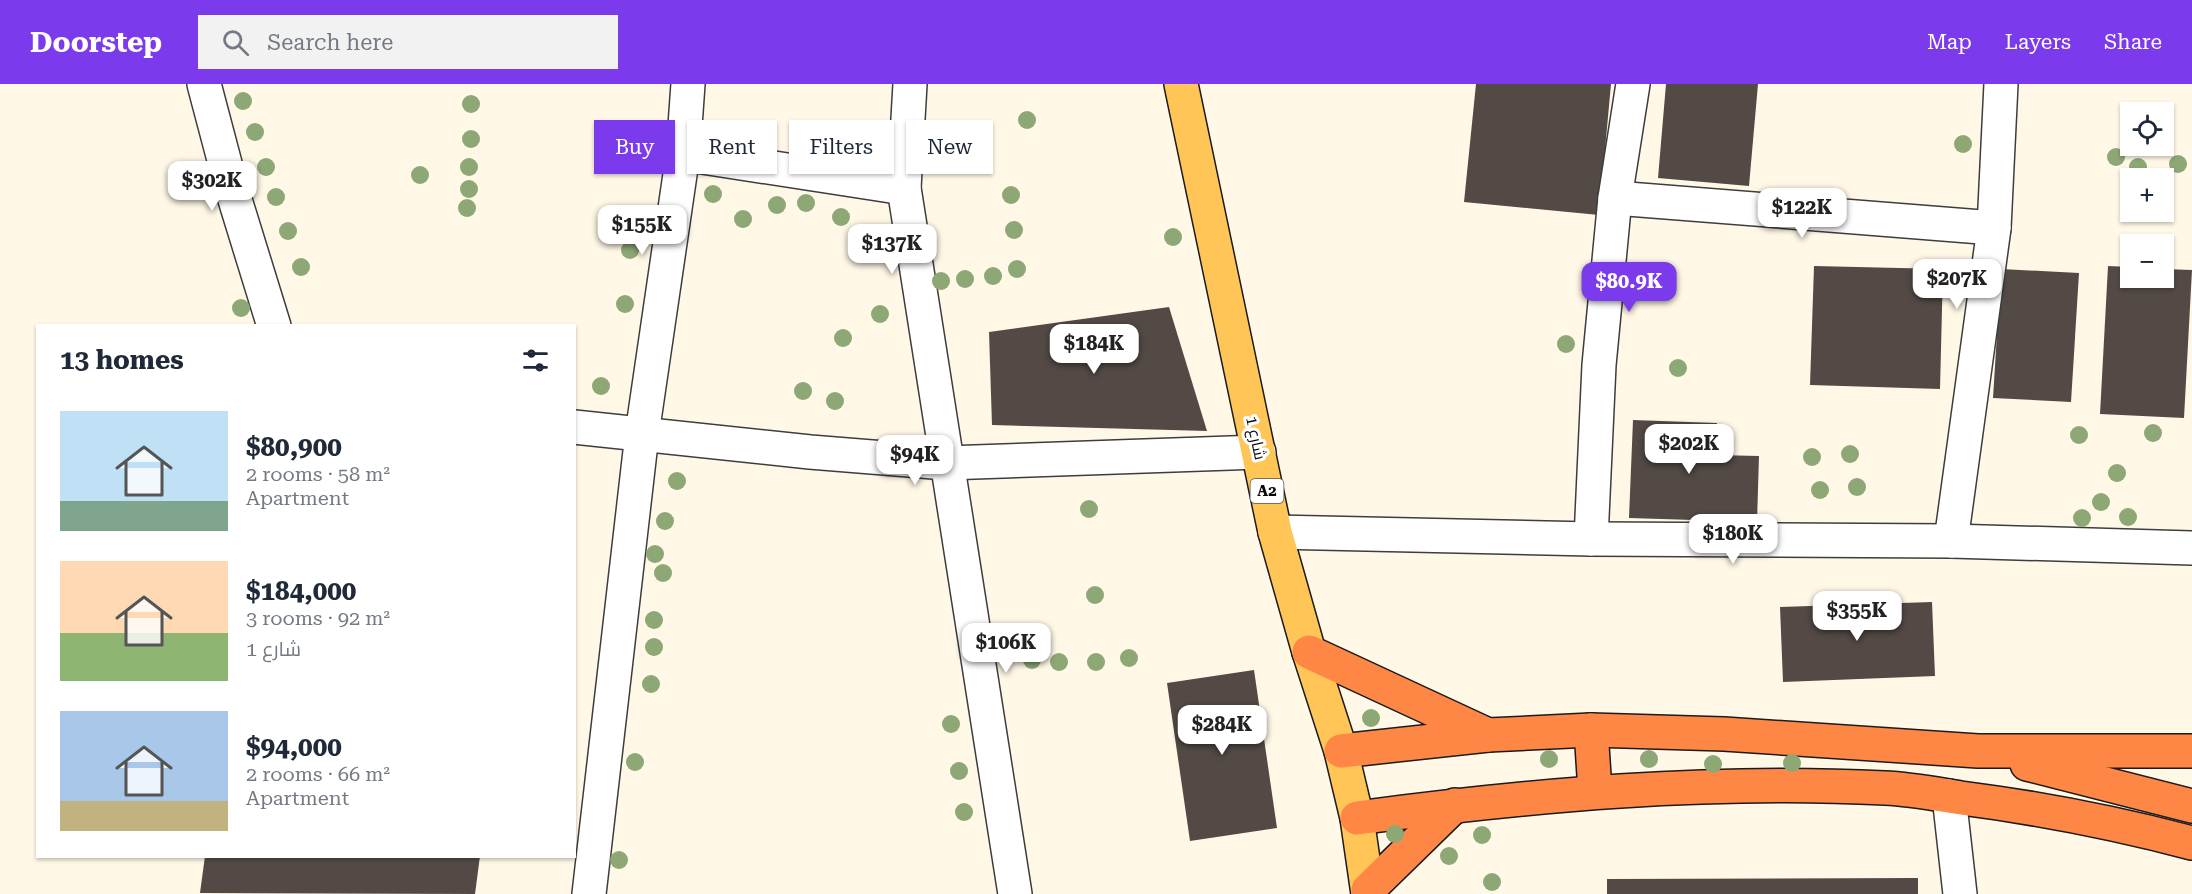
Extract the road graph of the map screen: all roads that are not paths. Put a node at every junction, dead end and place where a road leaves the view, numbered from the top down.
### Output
1 (204, 84) edge
2 (688, 84) edge
3 (910, 84) edge
4 (1181, 84) edge
5 (1633, 84) edge
6 (2001, 84) edge
7 (683, 154) junction
8 (904, 188) junction
9 (1615, 198) junction
10 (1994, 228) junction
11 (273, 324) edge
12 (576, 427) edge
13 (642, 434) junction
14 (1259, 452) junction
15 (946, 463) junction
16 (1275, 532) junction
17 (1591, 538) junction
18 (1951, 540) junction
19 (2192, 548) edge
20 (1309, 652) junction
21 (1591, 730) junction
22 (1488, 735) junction
23 (1341, 751) junction
24 (1978, 751) junction
25 (2192, 751) edge
26 (1595, 791) junction
27 (1949, 796) junction
28 (1455, 805) junction
29 (2192, 806) edge
30 (1357, 819) junction
31 (2192, 843) edge
32 (1368, 892) edge
33 (589, 894) edge
34 (1015, 894) edge
35 (1960, 894) edge

1 - 11 street
2 - 7 street
3 - 8 street
4 - 14 main road, شارع 1 / A2
5 - 9 street
6 - 10 street
7 - 8 street
7 - 13 street
8 - 15 street
9 - 10 street
9 - 17 street
10 - 18 street
12 - 13 street
13 - 15 street
13 - 33 street
14 - 15 street
14 - 16 main road, شارع 1 / A2
15 - 34 street
16 - 17 street
16 - 20 main road, شارع 1 / A2
17 - 18 street
18 - 19 street
20 - 22 highway
20 - 23 main road, شارع 1 / A2
21 - 22 highway
21 - 24 highway
21 - 26 highway
22 - 23 highway
23 - 30 main road, شارع 1 / A2
24 - 25 highway
24 - 29 highway
26 - 27 highway
26 - 28 highway
27 - 31 highway
27 - 35 street
28 - 30 highway
28 - 32 highway
30 - 32 main road, شارع 1 / A2

